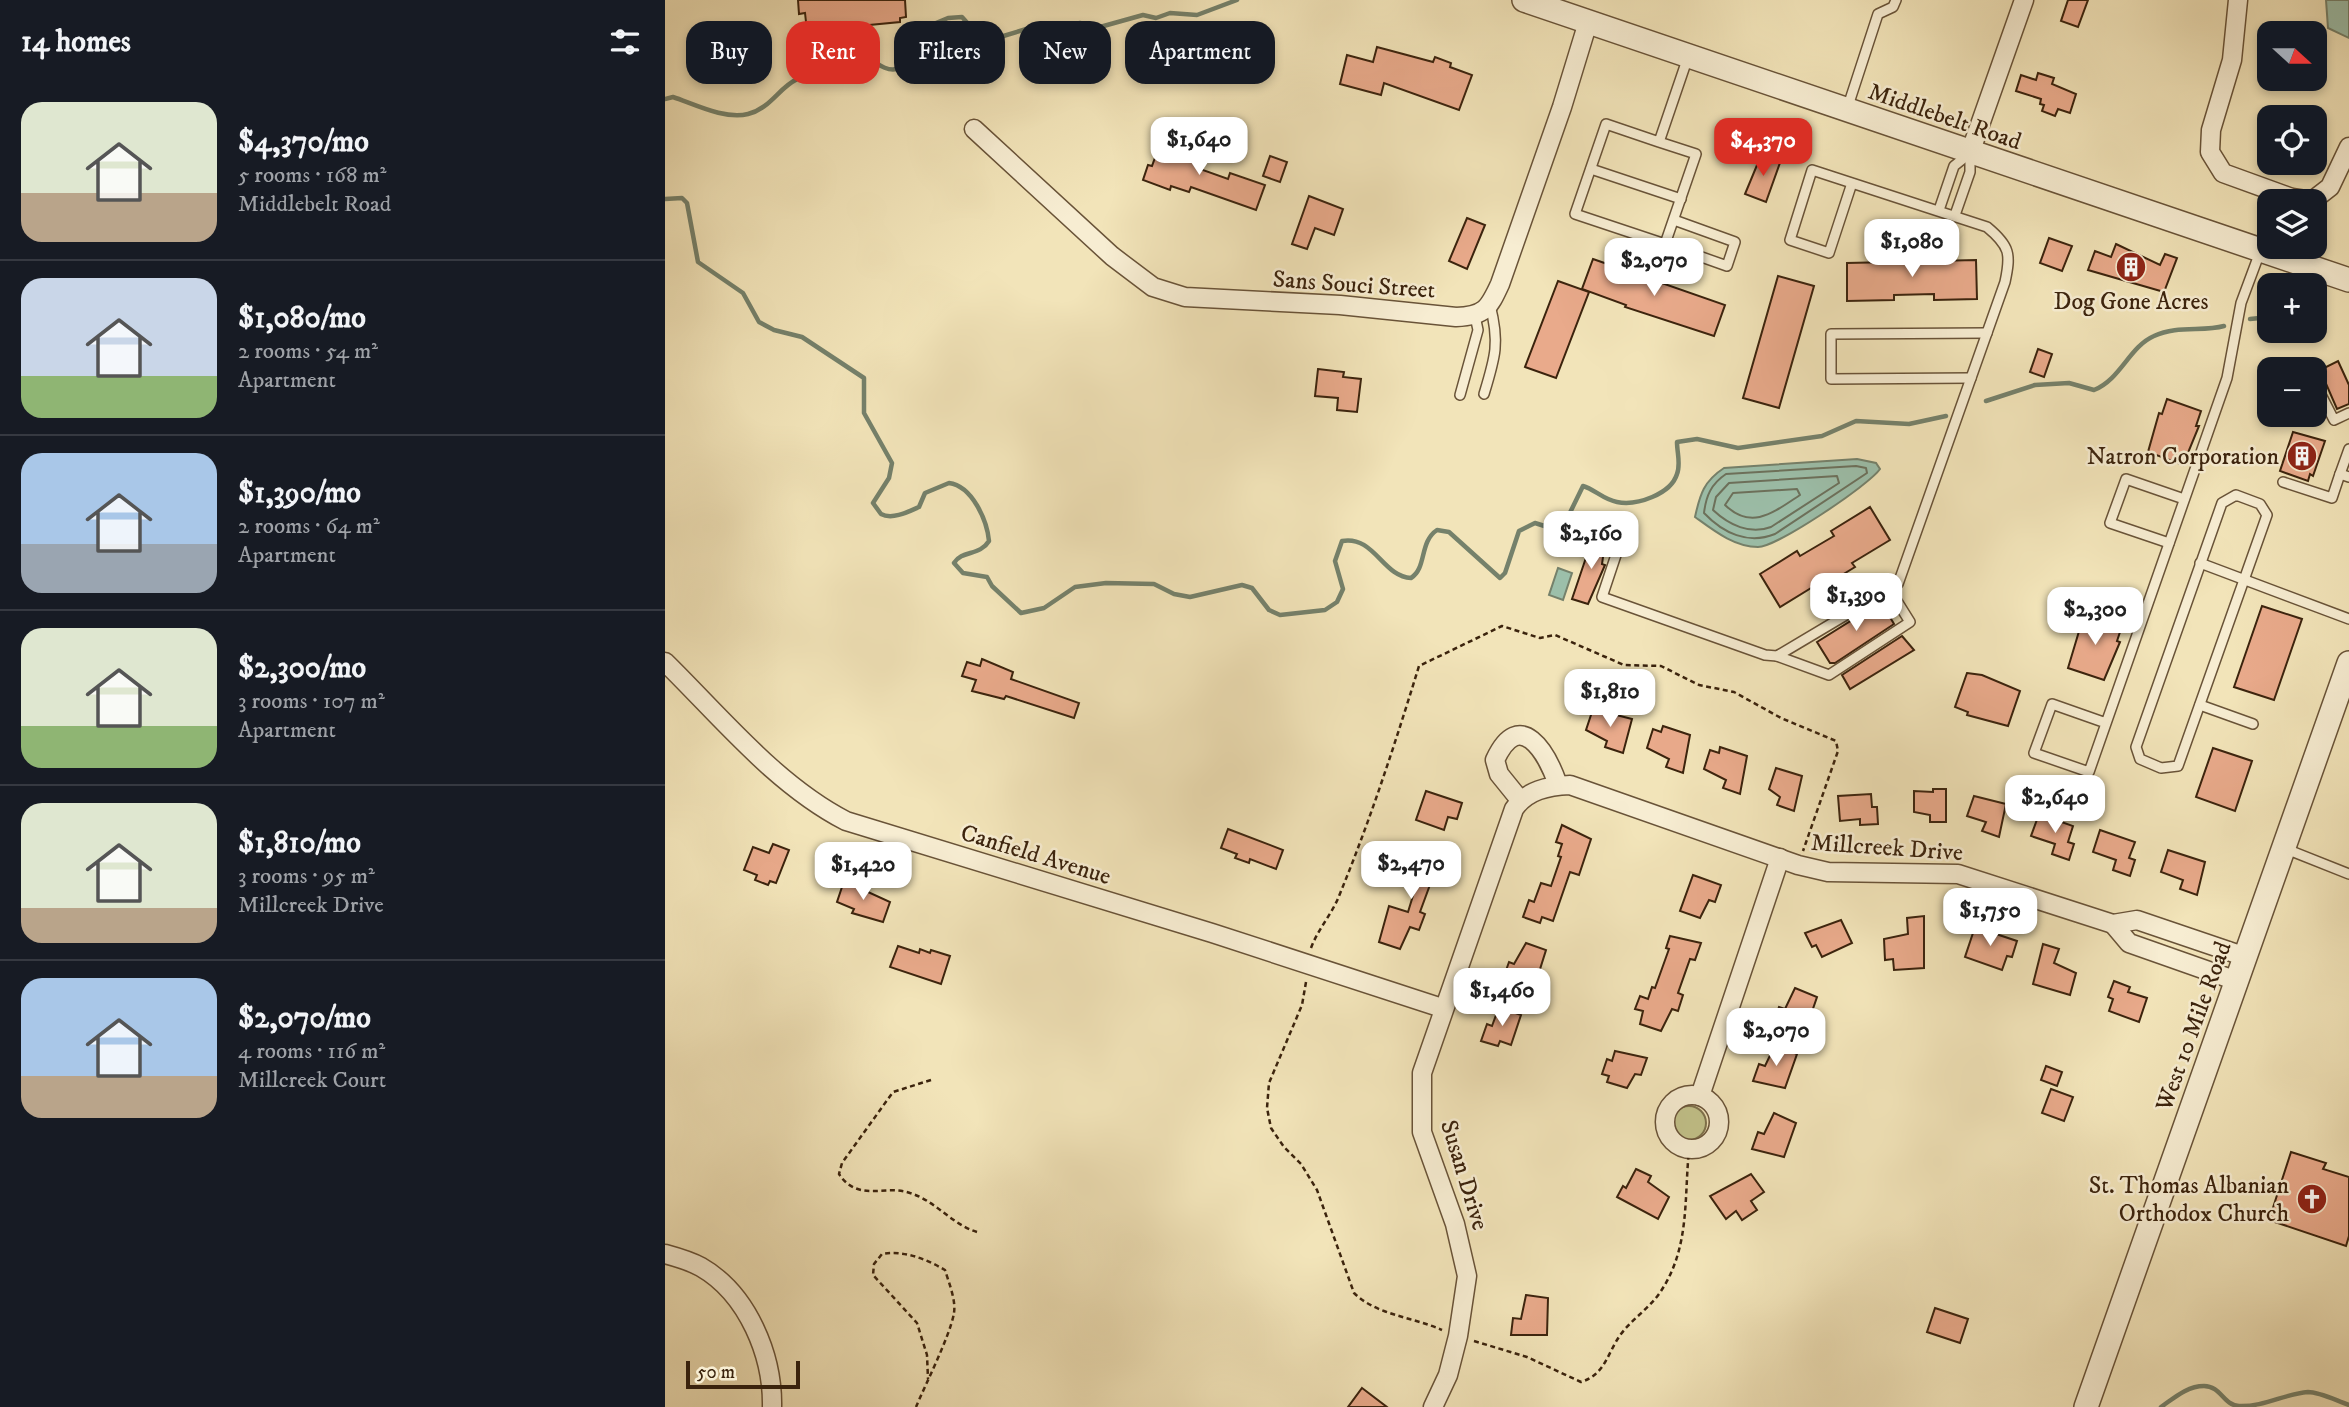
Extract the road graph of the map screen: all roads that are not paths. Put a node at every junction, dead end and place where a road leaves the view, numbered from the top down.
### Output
1 (1524, 0) edge
2 (1896, 0) edge
3 (2024, 0) edge
4 (2238, 0) edge
5 (1588, 22) junction
6 (1688, 57) junction
7 (1846, 110) junction
8 (974, 129) dead end
9 (1659, 142) junction
10 (2349, 147) edge
11 (1971, 153) junction
12 (1591, 169) junction
13 (1852, 183) junction
14 (2268, 189) edge
15 (2327, 189) edge
16 (1681, 199) junction
17 (1939, 209) junction
18 (1955, 215) junction
19 (1674, 220) junction
20 (1665, 244) junction
21 (2257, 250) edge
22 (2257, 259) edge
23 (2285, 259) edge
24 (2349, 280) edge
25 (1490, 305) junction
26 (1475, 316) junction
27 (1987, 333) junction
28 (1971, 378) junction
29 (1484, 394) dead end
30 (1461, 395) dead end
31 (2327, 406) edge
32 (2349, 413) edge
33 (2349, 449) edge
34 (2345, 475) edge
35 (2283, 482) dead end
36 (2184, 499) junction
37 (1621, 543) dead end
38 (2169, 543) junction
39 (2200, 563) junction
40 (2246, 579) junction
41 (1890, 590) junction
42 (2349, 619) edge
43 (1777, 656) junction
44 (665, 662) edge
45 (2347, 677) edge
46 (2200, 705) junction
47 (2106, 723) junction
48 (2253, 724) dead end
49 (1558, 785) junction
50 (1520, 800) junction
51 (2284, 848) junction
52 (1780, 858) junction
53 (2349, 874) edge
54 (2113, 924) junction
55 (2246, 957) junction
56 (2238, 981) junction
57 (1442, 1008) junction
58 (1700, 1096) junction
59 (665, 1254) edge
60 (772, 1407) edge
61 (1433, 1407) edge
62 (2085, 1407) edge

1 - 5 street, Middlebelt Road
2 - 7 lane
3 - 11 street
4 - 14 street
5 - 6 street, Middlebelt Road
5 - 25 street
6 - 7 street, Middlebelt Road
6 - 9 lane
7 - 11 street, Middlebelt Road
8 - 26 street, Sans Souci Street
9 - 12 lane
9 - 16 lane
10 - 15 street
11 - 17 lane
11 - 18 lane
11 - 21 street, Middlebelt Road
12 - 16 lane
12 - 20 lane
13 - 13 lane
13 - 17 lane
16 - 19 lane
17 - 18 lane
18 - 27 lane
19 - 20 lane
19 - 20 lane
22 - 36 lane
23 - 24 street, Middlebelt Road
25 - 26 street
25 - 29 lane
26 - 30 lane
27 - 28 lane
27 - 28 lane
28 - 41 lane
31 - 32 lane
33 - 34 lane
34 - 35 lane
36 - 38 lane
36 - 38 lane
37 - 43 lane
38 - 47 lane
39 - 40 lane
39 - 40 lane
39 - 46 lane
40 - 42 lane
40 - 46 lane
41 - 43 lane
41 - 43 lane
44 - 57 street, Canfield Avenue
45 - 51 street, West 10 Mile Road
46 - 48 lane
47 - 47 lane
49 - 50 street, Millcreek Drive
49 - 50 street
49 - 52 street, Millcreek Drive
50 - 57 street, Susan Drive
51 - 53 lane
51 - 55 street, West 10 Mile Road
52 - 54 street, Millcreek Drive
52 - 58 street
54 - 55 street, Millcreek Drive
54 - 56 street, Millcreek Drive
55 - 56 street, West 10 Mile Road
56 - 62 street, West 10 Mile Road
57 - 61 street, Susan Drive
58 - 58 street
59 - 60 street

